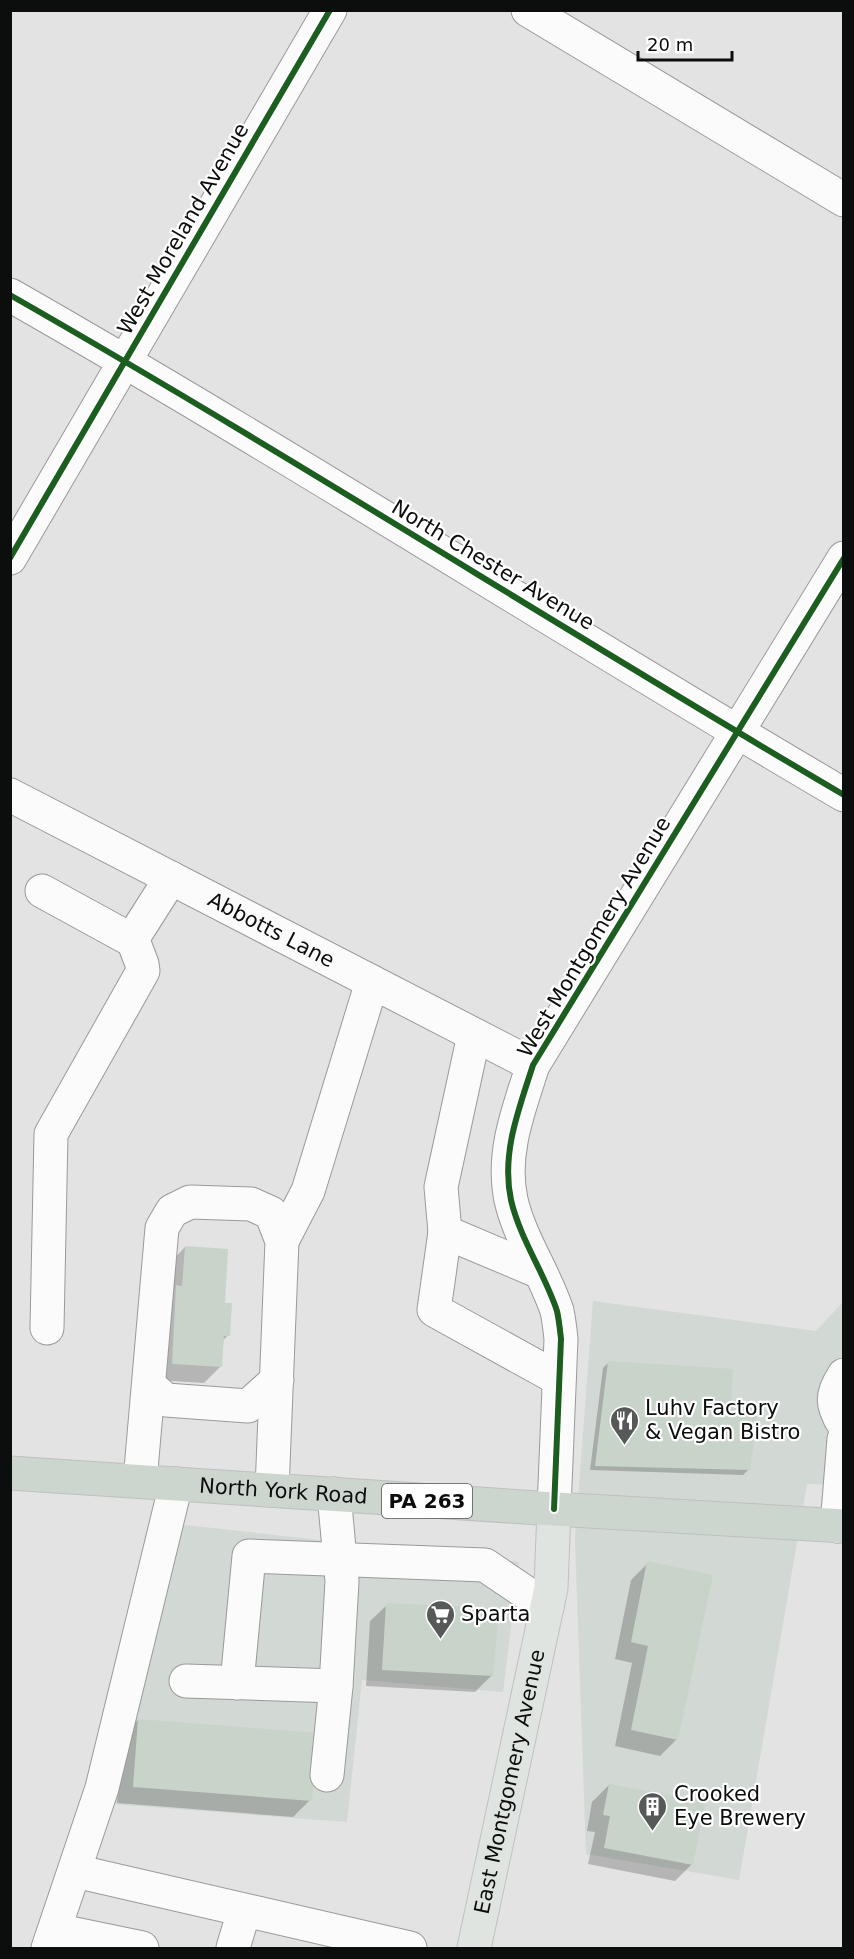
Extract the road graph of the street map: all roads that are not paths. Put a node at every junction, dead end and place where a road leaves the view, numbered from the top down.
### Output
1 (330, 10) edge
2 (528, 10) edge
3 (843, 200) edge
4 (10, 295) edge
5 (126, 361) junction
6 (10, 558) edge
7 (843, 558) edge
8 (737, 733) junction
9 (10, 795) edge
10 (843, 795) edge
11 (171, 878) junction
12 (42, 891) dead end
13 (131, 935) junction
14 (372, 982) junction
15 (474, 1035) junction
16 (533, 1065) junction
17 (446, 1232) junction
18 (282, 1241) junction
19 (540, 1272) junction
20 (46, 1328) dead end
21 (843, 1375) edge
22 (559, 1378) junction
23 (277, 1380) junction
24 (148, 1385) junction
25 (843, 1425) edge
26 (843, 1439) edge
27 (10, 1473) edge
28 (140, 1481) junction
29 (176, 1484) junction
30 (272, 1490) junction
31 (334, 1494) junction
32 (554, 1509) junction
33 (840, 1526) edge
34 (340, 1558) junction
35 (547, 1607) junction
36 (186, 1681) dead end
37 (237, 1683) junction
38 (336, 1686) junction
39 (327, 1775) dead end
40 (75, 1871) junction
41 (244, 1911) junction
42 (51, 1939) edge
43 (142, 1948) edge
44 (234, 1948) edge
45 (410, 1948) edge
46 (474, 1948) edge

1 - 5 street, West Moreland Avenue
2 - 3 street
4 - 5 street, North Chester Avenue
5 - 6 street, West Moreland Avenue
5 - 8 street, North Chester Avenue
7 - 8 street, West Montgomery Avenue
8 - 10 street, North Chester Avenue
8 - 16 street, West Montgomery Avenue
9 - 11 street, Abbotts Lane
11 - 13 street
11 - 14 street, Abbotts Lane
12 - 13 street
13 - 20 street
14 - 15 street, Abbotts Lane
14 - 18 street
15 - 16 street, Abbotts Lane
15 - 17 street
16 - 19 street, West Montgomery Avenue
17 - 19 street
17 - 22 street
18 - 23 street
18 - 24 street
19 - 22 street, West Montgomery Avenue
21 - 25 street
22 - 32 street, West Montgomery Avenue
23 - 24 street
23 - 30 street
24 - 28 street
26 - 33 street
27 - 28 highway, North York Road / PA 263
28 - 29 highway, North York Road / PA 263
29 - 30 highway, North York Road / PA 263
29 - 40 street
30 - 31 highway, North York Road / PA 263
31 - 32 highway, North York Road / PA 263
31 - 34 street
32 - 33 highway, North York Road / PA 263
32 - 35 main road, East Montgomery Avenue
34 - 35 street
34 - 37 street
34 - 38 street
35 - 46 main road, East Montgomery Avenue
36 - 37 street
37 - 38 street
38 - 39 street
40 - 41 street
40 - 42 street
41 - 44 street
41 - 45 street
42 - 43 street

